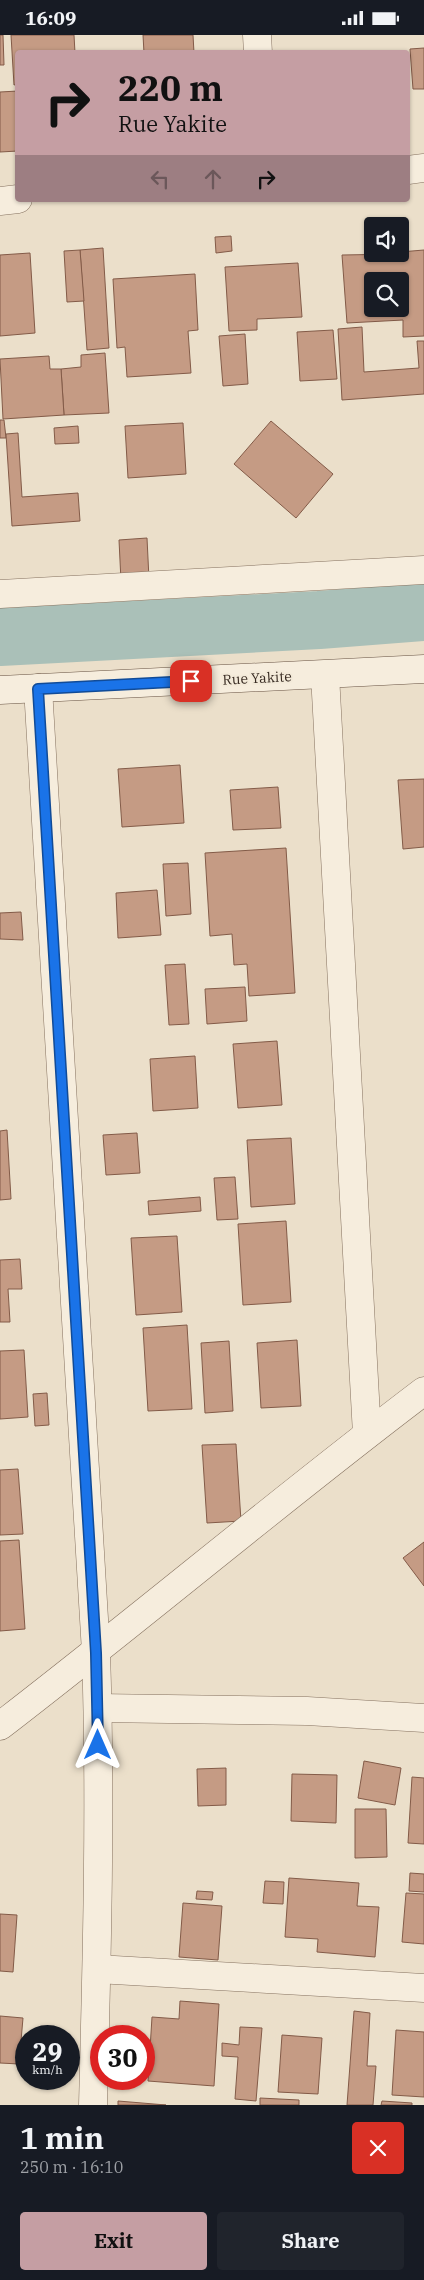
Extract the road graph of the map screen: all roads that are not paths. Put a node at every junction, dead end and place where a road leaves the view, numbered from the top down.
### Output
1 (257, 35) edge
2 (258, 50) edge
3 (424, 168) edge
4 (410, 169) edge
5 (15, 199) edge
6 (0, 201) edge
7 (424, 571) edge
8 (0, 594) edge
9 (424, 669) edge
10 (325, 675) junction
11 (38, 689) junction
12 (0, 691) edge
13 (424, 1391) edge
14 (366, 1434) junction
15 (96, 1653) junction
16 (98, 1708) junction
17 (424, 1718) edge
18 (0, 1726) edge
19 (97, 1969) junction
20 (424, 1988) edge
21 (93, 2105) edge

1 - 2 street
3 - 4 street
5 - 6 street
7 - 8 street
9 - 10 street, Rue Yakite
10 - 11 street, Rue Yakite
10 - 14 street
11 - 12 street, Rue Yakite
11 - 15 street
13 - 14 street
14 - 15 street
15 - 16 street
15 - 18 street
16 - 17 street
16 - 19 street
19 - 20 street
19 - 21 street

